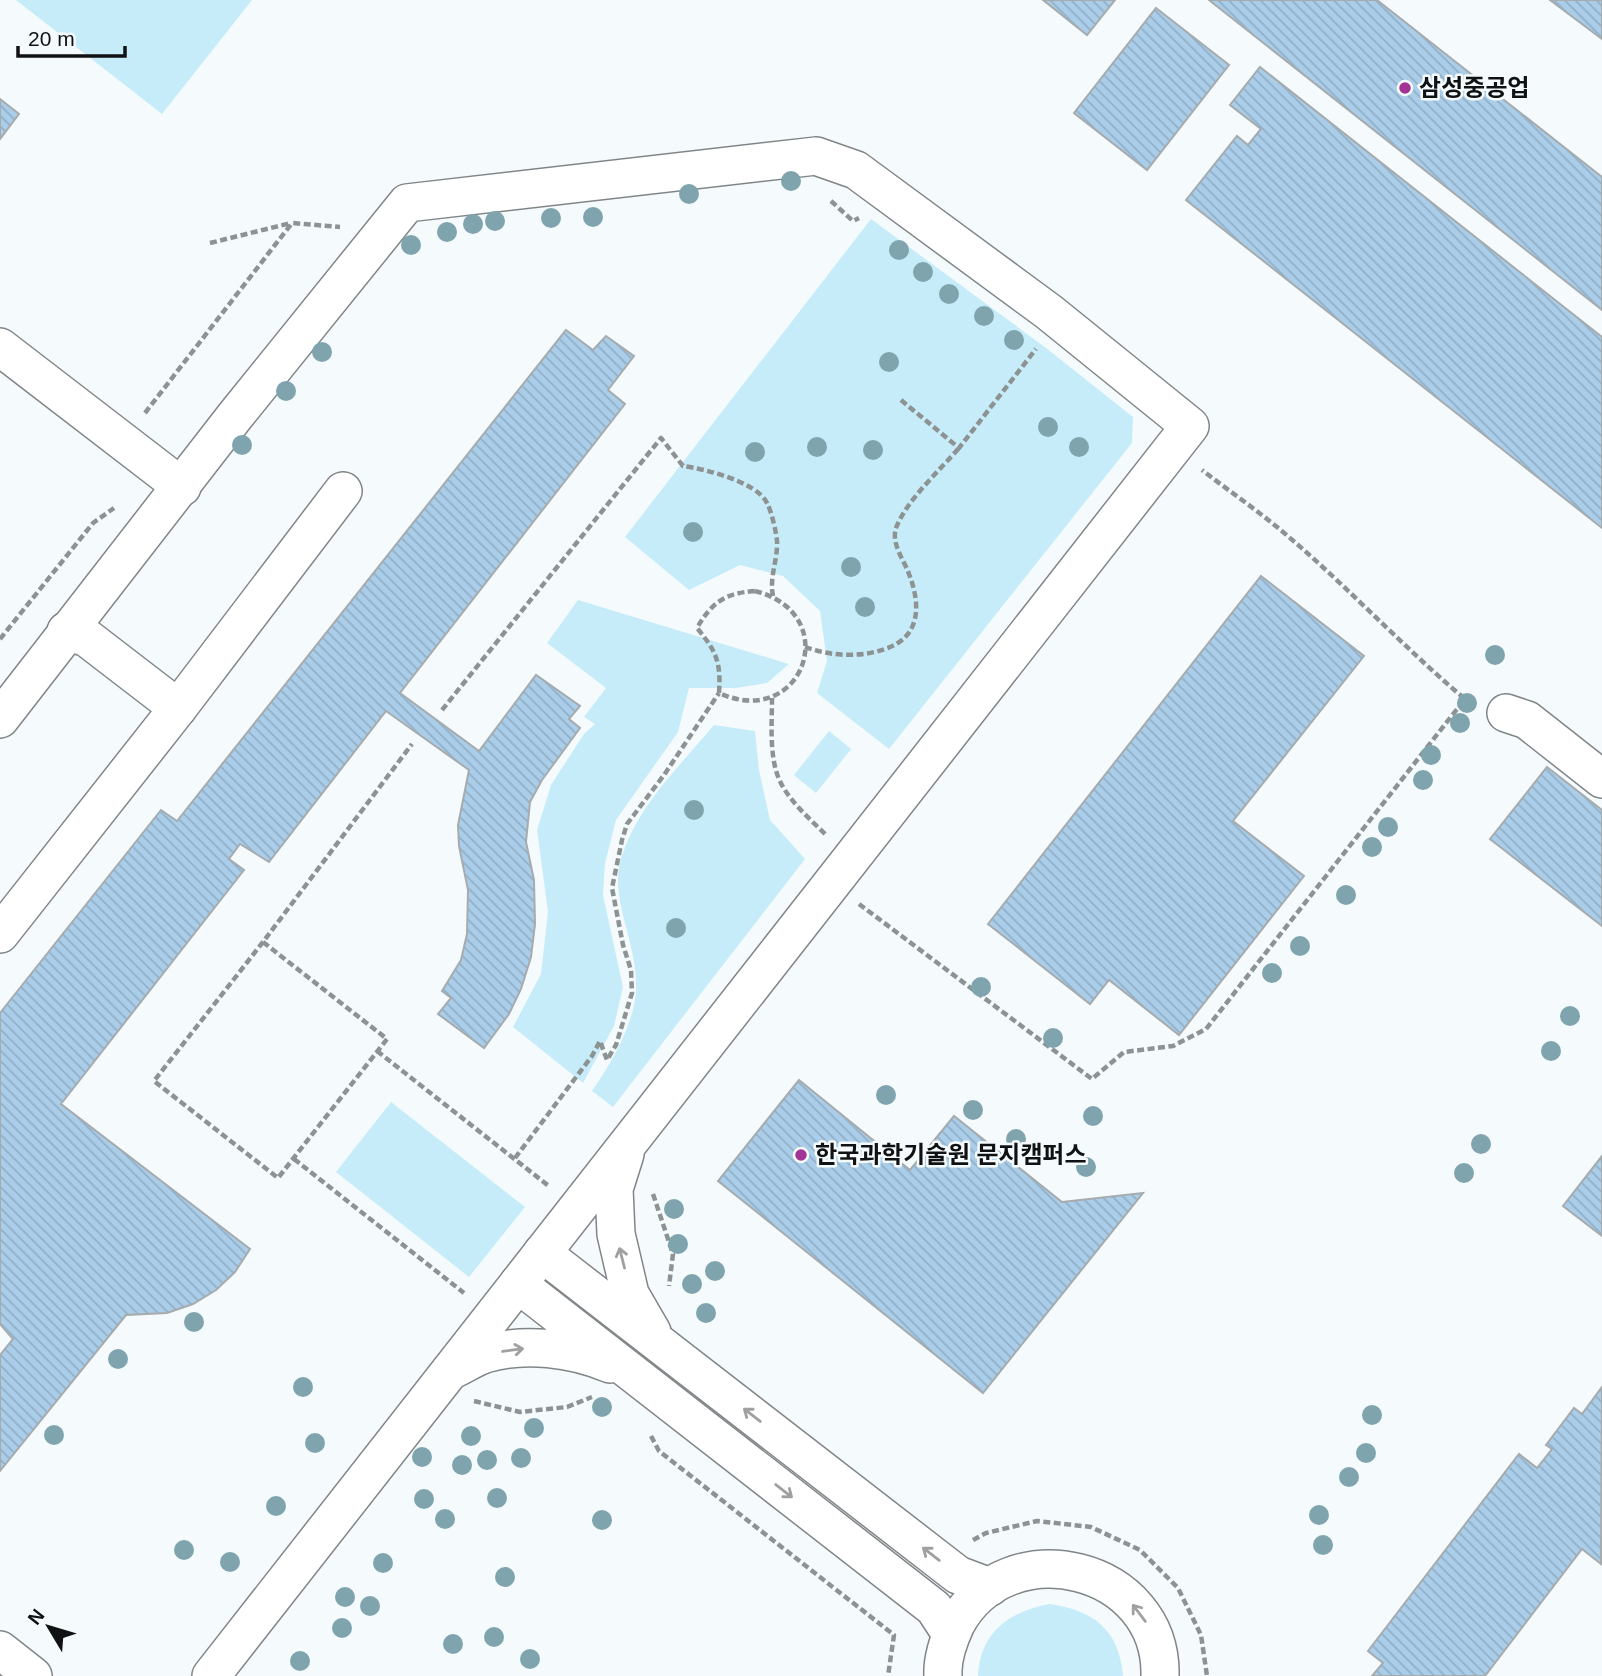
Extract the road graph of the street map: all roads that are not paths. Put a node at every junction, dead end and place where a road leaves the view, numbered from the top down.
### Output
1 (0, 347) edge
2 (182, 487) junction
3 (343, 491) dead end
4 (66, 631) junction
5 (178, 708) junction
6 (1506, 713) dead end
7 (0, 719) edge
8 (1602, 779) edge
9 (0, 934) edge
10 (630, 1140) junction
11 (542, 1253) junction
12 (518, 1284) junction
13 (658, 1342) junction
14 (449, 1372) junction
15 (633, 1374) junction
16 (990, 1587) junction
17 (951, 1634) junction
18 (0, 1650) edge
19 (33, 1676) edge
20 (211, 1676) edge
21 (943, 1676) edge
22 (1160, 1676) edge

1 - 2 lane
2 - 4 lane
2 - 10 lane
3 - 5 lane
4 - 5 lane
4 - 7 lane
5 - 9 lane
6 - 8 lane
10 - 11 lane
13 -> 10 lane
11 - 12 lane
11 - 13 lane
12 - 14 lane
12 - 15 lane
16 -> 13 lane
14 -> 15 lane
14 - 20 lane
15 -> 17 lane
16 - 17 lane
22 -> 16 lane
17 - 21 lane
18 - 19 lane

